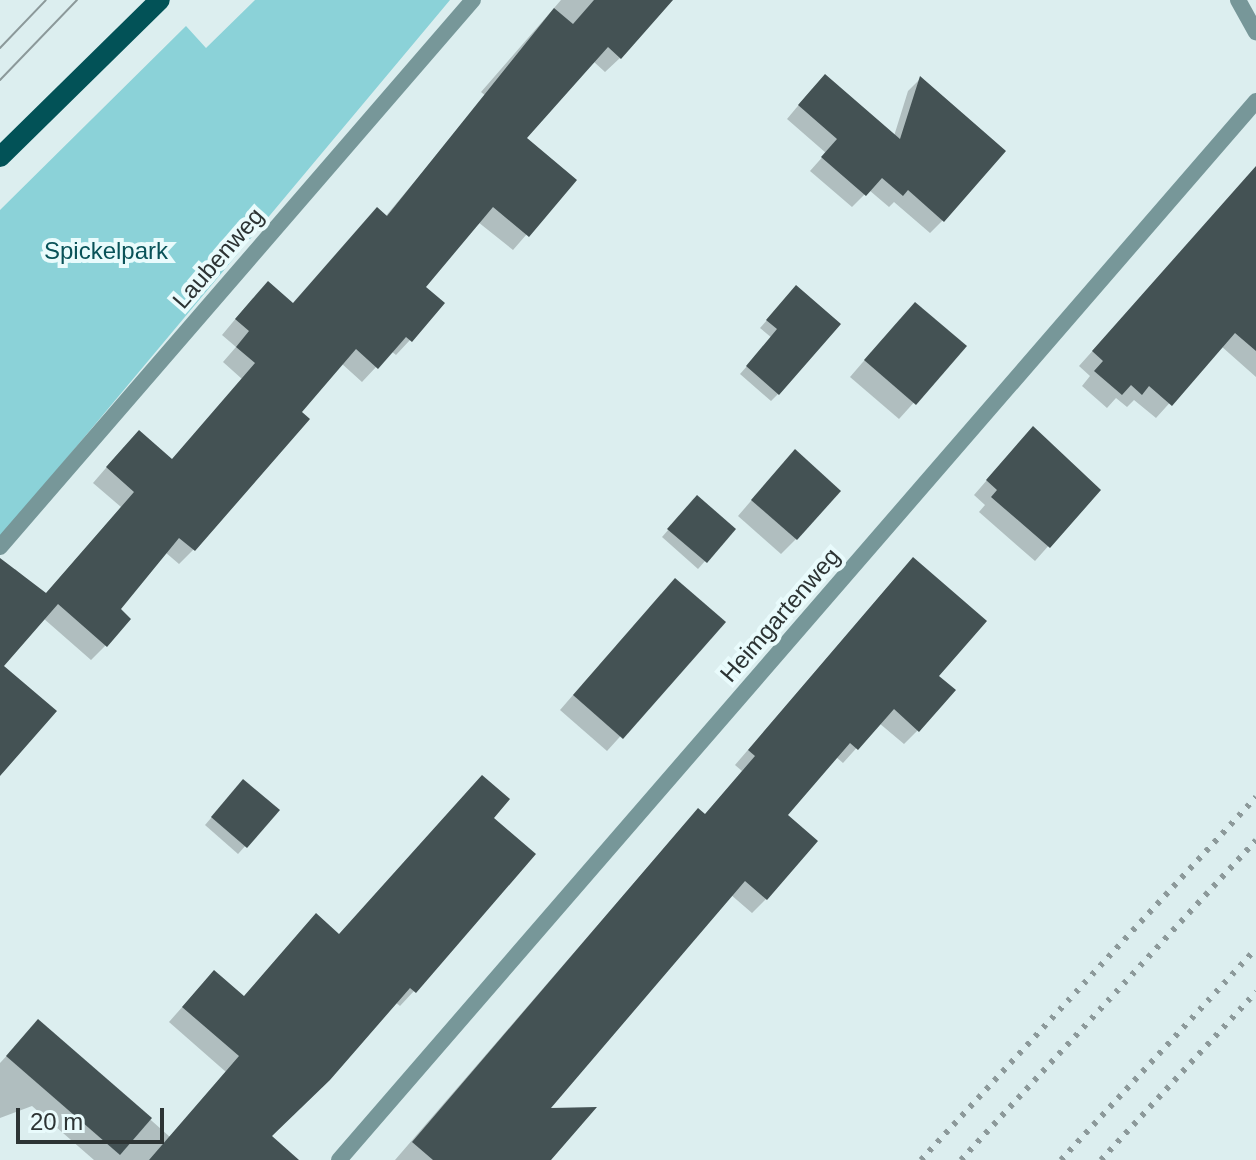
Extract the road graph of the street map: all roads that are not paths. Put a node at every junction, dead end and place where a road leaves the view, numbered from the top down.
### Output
1 (160, 0) edge
2 (473, 0) edge
3 (1238, 0) edge
4 (1256, 32) edge
5 (1256, 101) edge
6 (0, 157) edge
7 (0, 547) edge
8 (339, 1160) edge

1 - 6 main road
2 - 7 street, Laubenweg
3 - 4 street
5 - 8 street, Heimgartenweg

